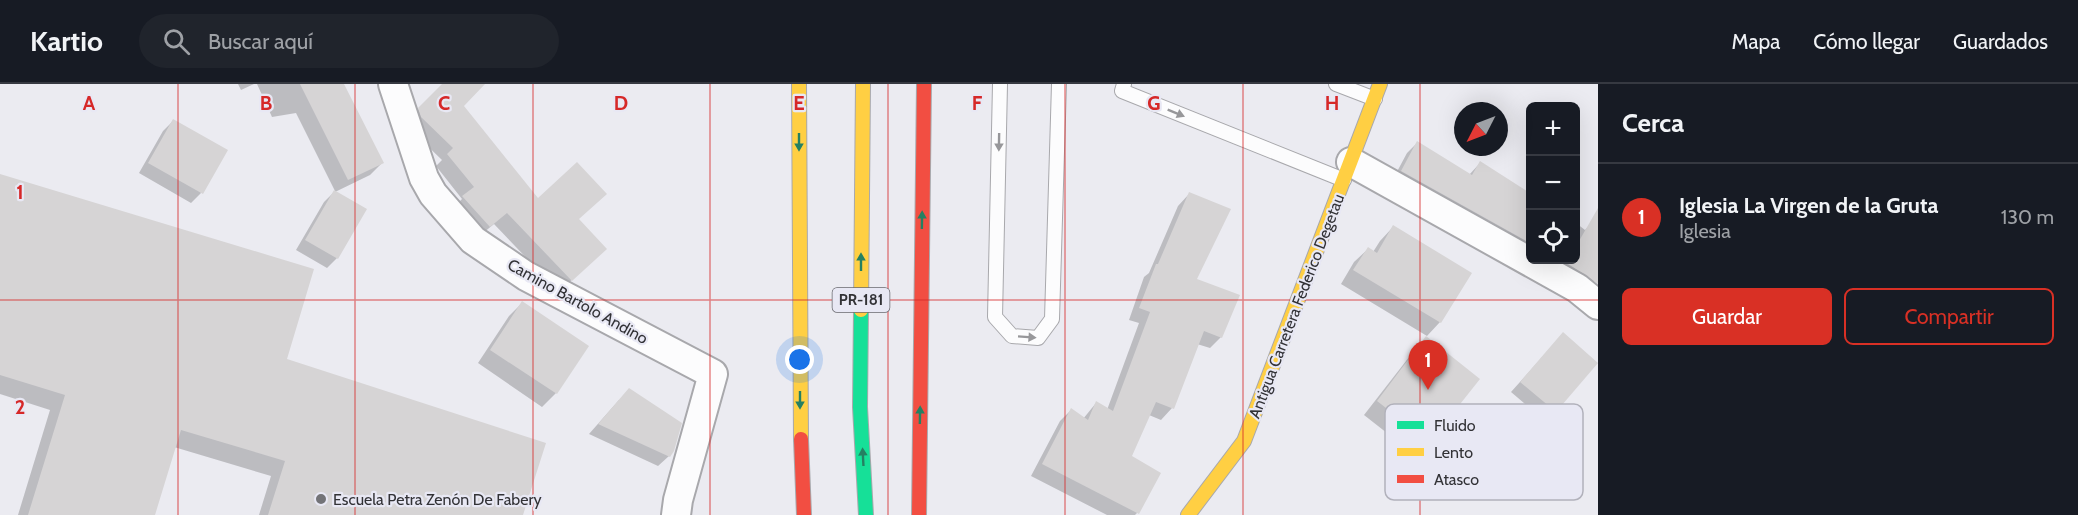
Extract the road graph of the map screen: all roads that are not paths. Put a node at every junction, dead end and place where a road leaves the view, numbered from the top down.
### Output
1 (393, 84) edge
2 (799, 84) edge
3 (863, 84) edge
4 (924, 84) edge
5 (1000, 84) edge
6 (1059, 84) edge
7 (1336, 84) edge
8 (1380, 84) edge
9 (1123, 87) edge
10 (1375, 99) junction
11 (1348, 171) junction
12 (1598, 305) edge
13 (801, 464) junction
14 (790, 501) dead end
15 (676, 515) edge
16 (804, 515) edge
17 (866, 515) edge
18 (919, 515) edge
19 (1188, 515) edge

1 - 15 street, Camino Bartolo Andino
2 -> 13 main road
17 -> 3 main road, PR-181
18 -> 4 main road
5 -> 6 lane
7 - 10 lane
8 - 10 main road, Antigua Carretera Federico Degetau
9 -> 11 lane
10 - 11 main road, Antigua Carretera Federico Degetau
11 - 12 street
11 - 19 main road, Antigua Carretera Federico Degetau
13 - 14 main road
13 - 16 main road

